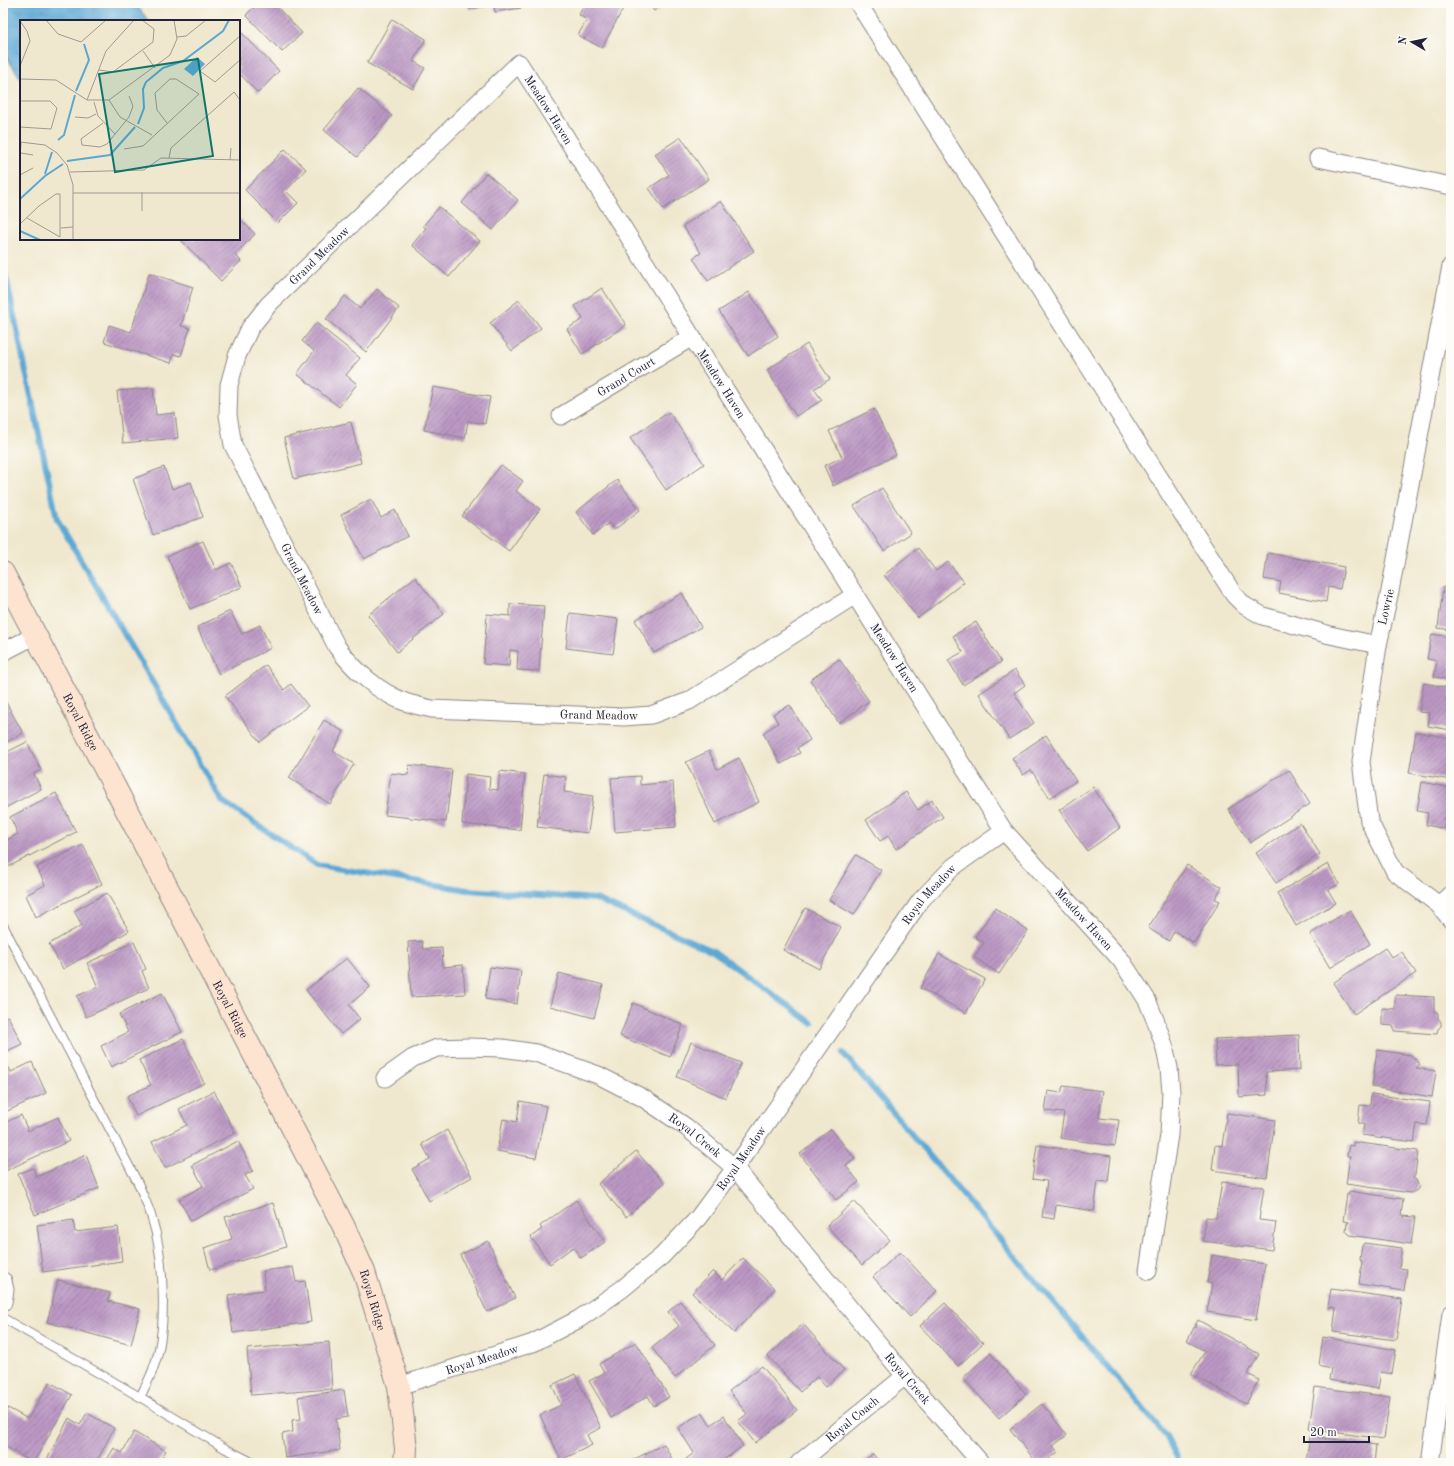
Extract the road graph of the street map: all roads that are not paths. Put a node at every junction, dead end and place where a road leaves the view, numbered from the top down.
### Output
1 (858, 3) edge
2 (519, 63) joint
3 (1318, 158) dead end
4 (1451, 186) edge
5 (1451, 266) edge
6 (692, 337) junction
7 (561, 416) dead end
8 (3, 573) edge
9 (855, 594) junction
10 (36, 635) junction
11 (1378, 645) junction
12 (3, 652) edge
13 (1004, 831) junction
14 (1445, 900) edge
15 (1451, 920) edge
16 (3, 924) edge
17 (385, 1078) dead end
18 (735, 1168) junction
19 (1148, 1271) dead end
20 (3, 1281) edge
21 (3, 1302) edge
22 (1451, 1314) edge
23 (3, 1318) edge
24 (905, 1376) junction
25 (399, 1386) junction
26 (140, 1397) junction
27 (254, 1463) edge
28 (405, 1463) edge
29 (799, 1463) edge
30 (981, 1463) edge
31 (1430, 1463) edge

1 - 11 street
2 - 6 street, Meadow Haven
2 - 9 street, Grand Meadow
3 - 4 street
5 - 11 street, Lowrie
6 - 7 street, Grand Court
6 - 9 street, Meadow Haven
8 - 10 street, Royal Ridge
9 - 13 street, Meadow Haven
10 - 12 street
10 - 25 street, Royal Ridge
11 - 14 street, Lowrie
13 - 18 street, Royal Meadow
13 - 19 street, Meadow Haven
14 - 15 street, Lowrie
16 - 26 lane
17 - 18 street, Royal Creek
18 - 24 street, Royal Creek
18 - 25 street, Royal Meadow
20 - 21 street
22 - 31 street
23 - 26 lane
24 - 29 street, Royal Coach
24 - 30 street, Royal Creek
25 - 28 street, Royal Ridge
26 - 27 lane

